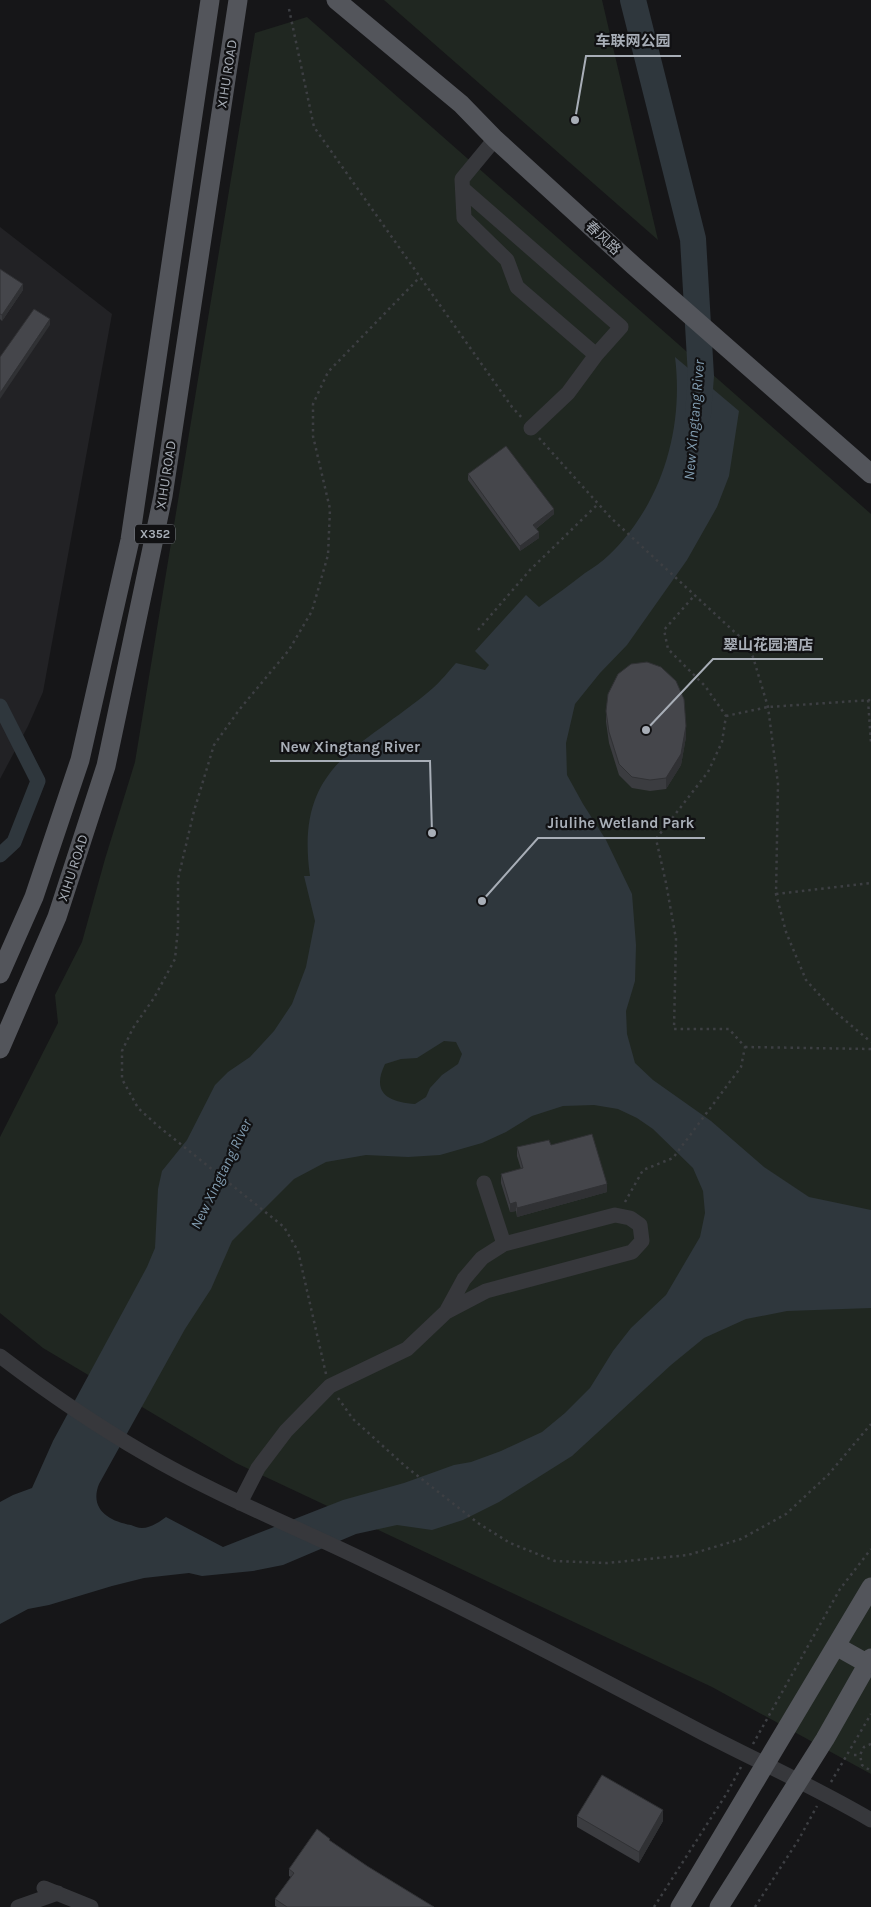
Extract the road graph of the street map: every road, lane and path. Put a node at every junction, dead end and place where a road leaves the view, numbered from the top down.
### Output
1 (210, 0) edge
2 (238, 0) edge
3 (336, 0) edge
4 (289, 9) dead end
5 (495, 139) junction
6 (462, 189) junction
7 (420, 277) junction
8 (596, 355) junction
9 (531, 428) junction
10 (871, 474) edge
11 (598, 504) junction
12 (694, 596) junction
13 (478, 630) dead end
14 (869, 700) edge
15 (768, 707) junction
16 (726, 716) junction
17 (871, 743) edge
18 (871, 883) edge
19 (776, 894) junction
20 (0, 974) edge
21 (871, 1042) edge
22 (745, 1047) junction
23 (0, 1049) edge
24 (871, 1049) edge
25 (484, 1183) dead end
26 (615, 1215) junction
27 (504, 1244) junction
28 (446, 1312) junction
29 (0, 1356) edge
30 (330, 1386) junction
31 (871, 1424) edge
32 (240, 1503) junction
33 (871, 1549) edge
34 (871, 1587) edge
35 (836, 1646) junction
36 (869, 1661) edge
37 (871, 1714) edge
38 (871, 1744) edge
39 (854, 1755) dead end
40 (860, 1755) junction
41 (747, 1756) junction
42 (765, 1764) junction
43 (871, 1771) edge
44 (799, 1781) junction
45 (825, 1793) junction
46 (871, 1820) edge
47 (18, 1907) edge
48 (91, 1907) edge
49 (654, 1907) edge
50 (680, 1907) edge
51 (719, 1907) edge
52 (755, 1907) edge

1 - 20 main road, XIHU ROAD / X352
2 - 23 main road, XIHU ROAD / X352
3 - 5 main road, 春风路
4 - 7 path
5 - 6 street
5 - 10 main road, 春风路
6 - 8 street
6 - 8 street
7 - 9 path
7 - 30 path
8 - 9 street
9 - 11 path
11 - 12 path
11 - 13 path
12 - 15 path
12 - 16 path
14 - 15 path
14 - 17 path
15 - 16 path
15 - 19 path
16 - 22 path
18 - 19 path
19 - 21 path
22 - 24 path
22 - 26 path
25 - 27 street
26 - 27 street
26 - 28 street
27 - 28 street
28 - 30 street
29 - 32 street
30 - 31 path
30 - 32 street
32 - 41 street
33 - 41 path
34 - 35 main road
35 - 36 main road
35 - 42 main road
36 - 44 main road
37 - 45 path
38 - 40 path
39 - 40 path
40 - 43 path
41 - 42 street
41 - 49 path
42 - 44 street
42 - 50 main road
44 - 45 street
44 - 51 main road
45 - 46 street
45 - 52 path
47 - 48 street

